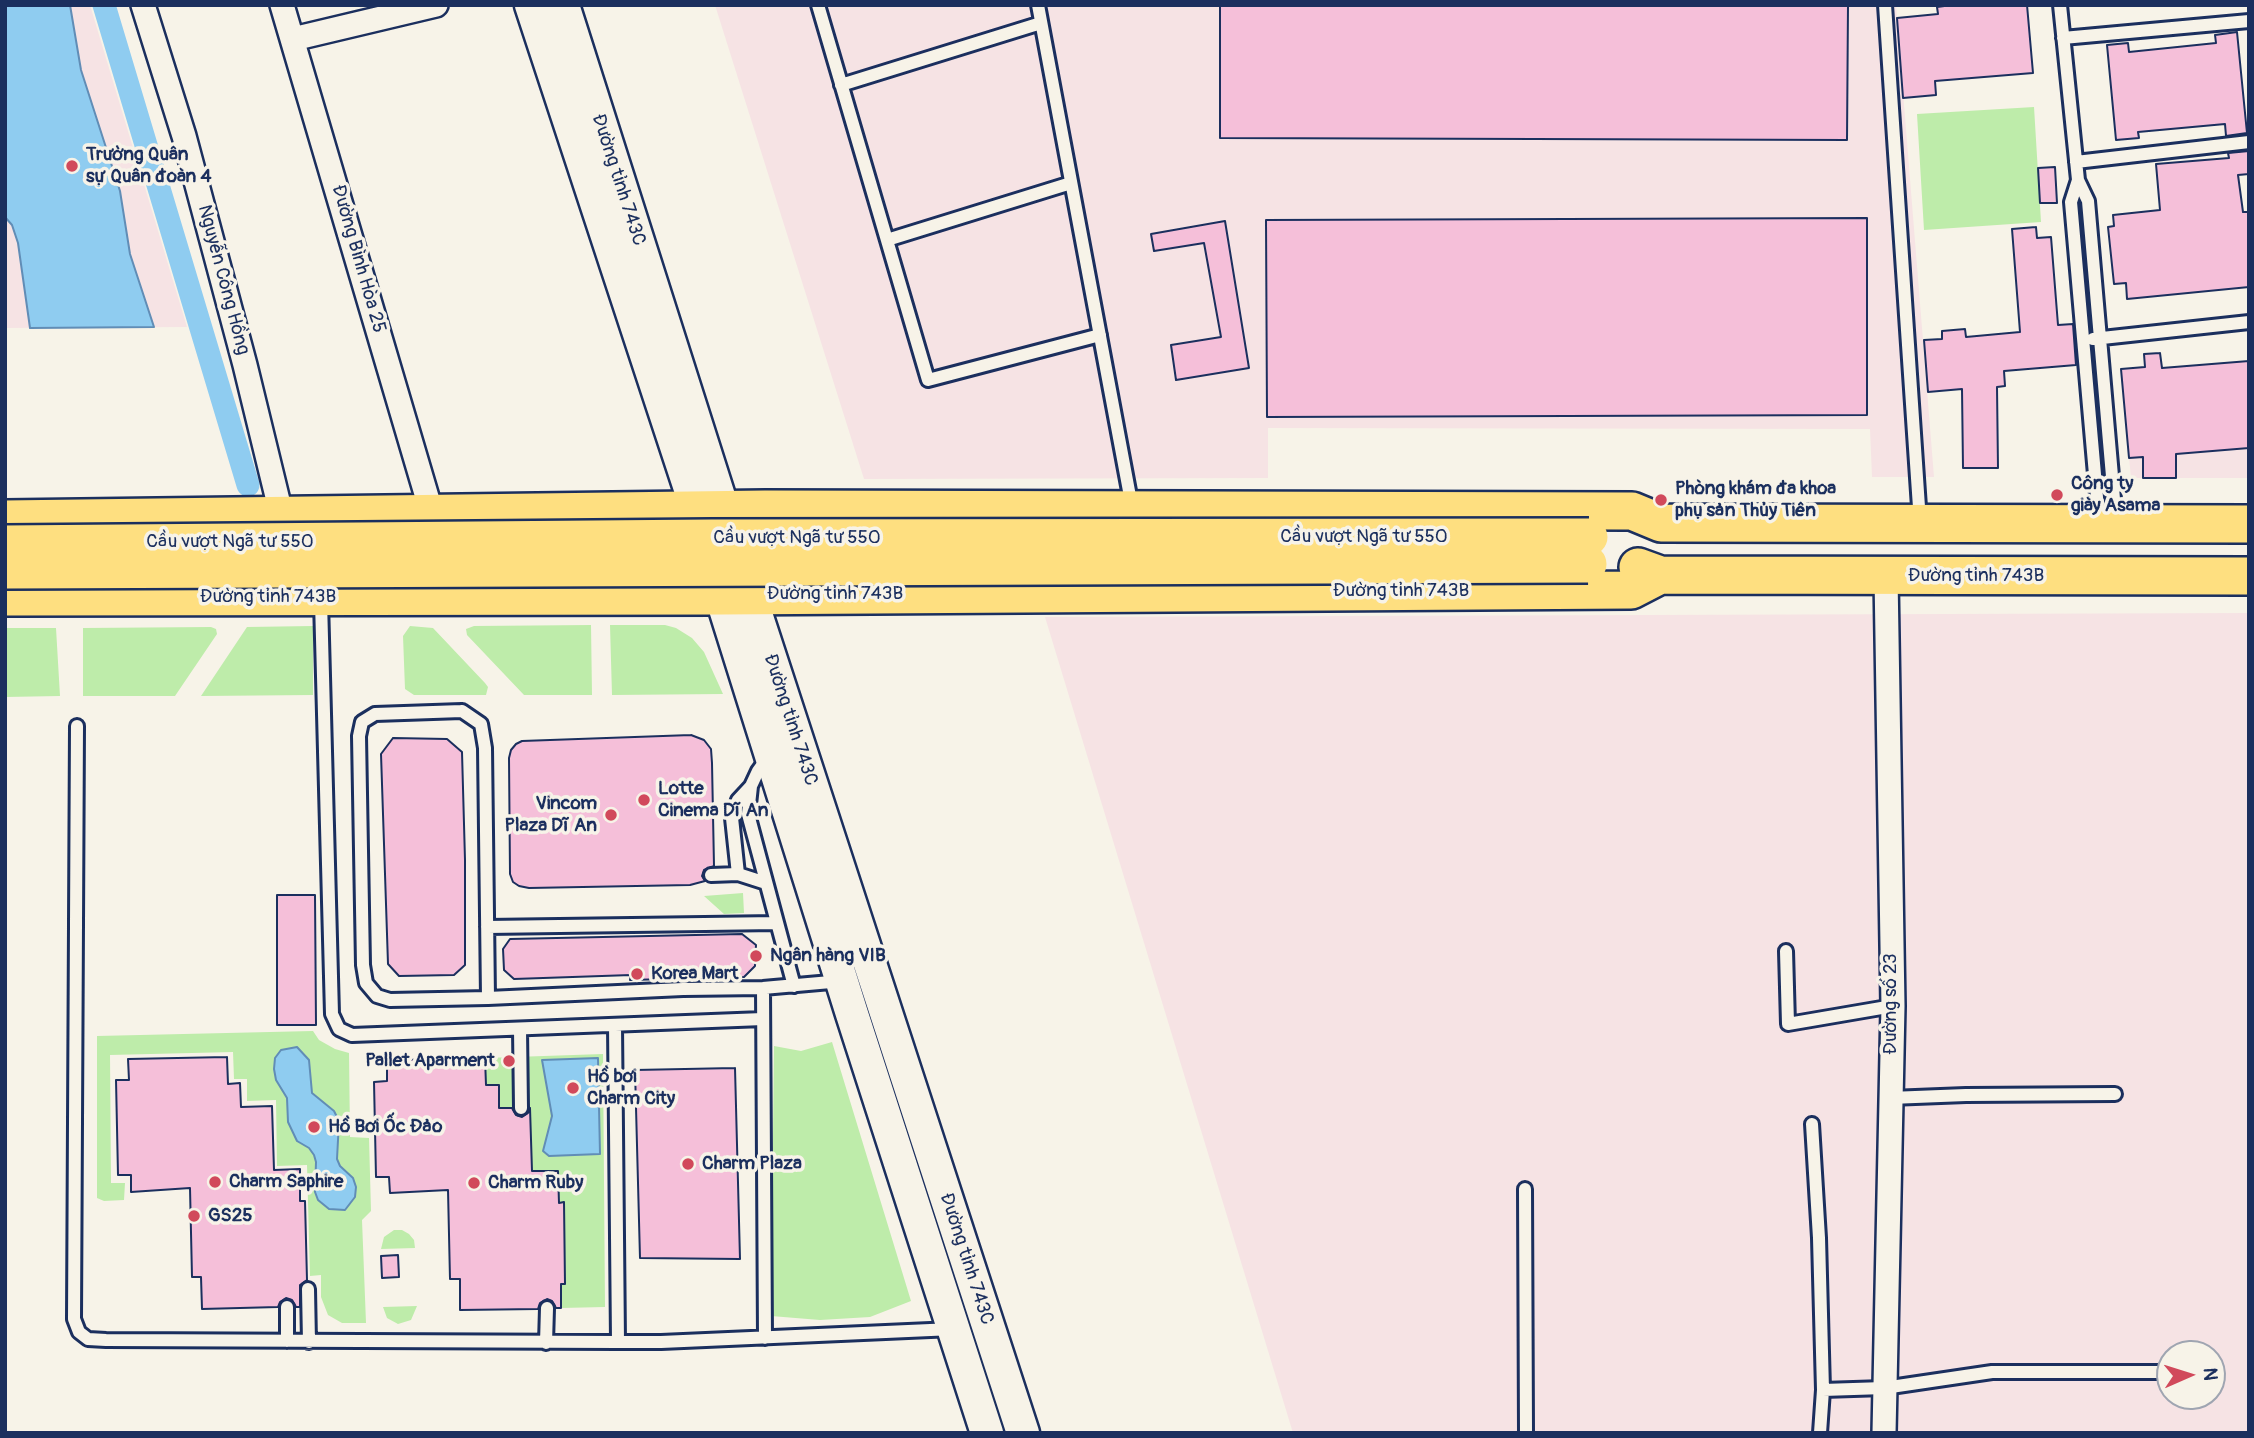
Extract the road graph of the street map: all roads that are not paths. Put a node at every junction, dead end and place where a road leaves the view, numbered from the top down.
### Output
1 (142, 5) edge
2 (282, 5) edge
3 (436, 5) edge
4 (818, 5) edge
5 (1038, 5) edge
6 (1885, 5) edge
7 (2060, 5) edge
8 (547, 7) edge
9 (2249, 20) edge
10 (1041, 23) junction
11 (2063, 38) junction
12 (293, 39) junction
13 (841, 85) junction
14 (2249, 142) edge
15 (2076, 162) junction
16 (2078, 180) junction
17 (1071, 183) junction
18 (887, 240) junction
19 (2249, 322) edge
20 (1100, 335) junction
21 (2100, 338) junction
22 (2083, 340) junction
23 (710, 510) junction
24 (1133, 512) junction
25 (432, 514) junction
26 (282, 517) junction
27 (5, 519) edge
28 (1920, 522) junction
29 (1661, 523) junction
30 (2108, 524) junction
31 (2249, 524) edge
32 (5, 544) edge
33 (1589, 551) junction
34 (5, 570) edge
35 (1660, 575) junction
36 (1886, 576) junction
37 (2249, 576) edge
38 (735, 595) junction
39 (5, 597) edge
40 (321, 597) junction
41 (77, 726) dead end
42 (771, 754) junction
43 (751, 786) junction
44 (738, 874) junction
45 (711, 875) dead end
46 (766, 883) junction
47 (777, 923) junction
48 (487, 927) junction
49 (1786, 951) dead end
50 (857, 976) junction
51 (794, 986) junction
52 (762, 988) junction
53 (488, 998) junction
54 (1893, 1006) junction
55 (763, 1019) junction
56 (615, 1025) junction
57 (520, 1029) junction
58 (2115, 1094) dead end
59 (1890, 1098) junction
60 (521, 1108) dead end
61 (1812, 1124) dead end
62 (1525, 1189) dead end
63 (308, 1289) dead end
64 (287, 1307) dead end
65 (547, 1308) dead end
66 (953, 1329) junction
67 (765, 1338) junction
68 (287, 1341) junction
69 (309, 1342) junction
70 (618, 1342) junction
71 (546, 1343) junction
72 (2156, 1372) edge
73 (1884, 1388) junction
74 (1823, 1390) junction
75 (987, 1433) edge
76 (1023, 1433) edge
77 (1526, 1433) edge
78 (1820, 1433) edge
79 (1884, 1433) edge

1 - 26 street, Nguyễn Công Hồng
2 - 12 street, Đường Bình Hòa 25
3 - 12 street
4 - 13 lane
5 - 10 lane
6 - 28 lane
7 - 11 lane
8 - 23 main road, Đường tỉnh 743C
9 - 11 lane
10 - 13 lane
10 - 17 lane
11 - 15 lane
12 - 25 street, Đường Bình Hòa 25
13 - 18 lane
14 - 15 lane
15 - 16 lane
16 - 21 lane
16 - 22 lane
17 - 18 lane
17 - 20 lane
18 - 20 lane
19 - 21 lane
20 - 24 lane
21 - 22 lane
21 - 30 lane
22 - 30 lane
23 - 24 main road
23 - 25 main road
23 - 38 main road, Đường tỉnh 743C
24 - 29 main road
25 - 26 main road
26 - 27 main road
28 - 29 main road
28 - 30 main road
29 - 33 main road
30 - 31 main road
32 - 33 main road, Cầu vượt Ngã tư 550, bridge
33 - 34 main road, Cầu vượt Ngã tư 550, bridge
33 - 35 main road, Đường tỉnh 743B
35 - 36 main road, Đường tỉnh 743B
35 - 38 main road, Đường tỉnh 743B
36 - 37 main road, Đường tỉnh 743B
36 - 54 street, Đường số 23
38 - 40 main road, Đường tỉnh 743B
38 - 42 main road, Đường tỉnh 743C
38 - 50 main road, Đường tỉnh 743C
39 - 40 main road, Đường tỉnh 743B
40 - 57 lane
41 - 68 lane
42 - 43 lane
42 - 50 main road, Đường tỉnh 743C
43 - 44 lane
43 - 46 lane
44 - 45 lane
44 - 46 lane
46 - 47 lane
47 - 48 lane
47 - 51 lane
48 - 53 lane
48 - 53 lane
49 - 54 lane
50 - 51 lane
50 - 66 main road, Đường tỉnh 743C
50 - 76 main road, Đường tỉnh 743C
51 - 52 lane
52 - 53 lane
52 - 55 lane
54 - 59 street, Đường số 23
55 - 56 lane
55 - 67 lane
56 - 57 lane
56 - 70 lane
57 - 60 lane
58 - 59 lane
59 - 73 street, Đường số 23
61 - 74 lane
62 - 77 lane
63 - 69 lane
64 - 68 lane
65 - 71 lane
66 - 67 lane
66 - 75 main road, Đường tỉnh 743C
67 - 70 lane
68 - 69 lane
69 - 71 lane
70 - 71 lane
72 - 73 lane
73 - 74 lane
73 - 79 street, Đường số 23
74 - 78 lane

